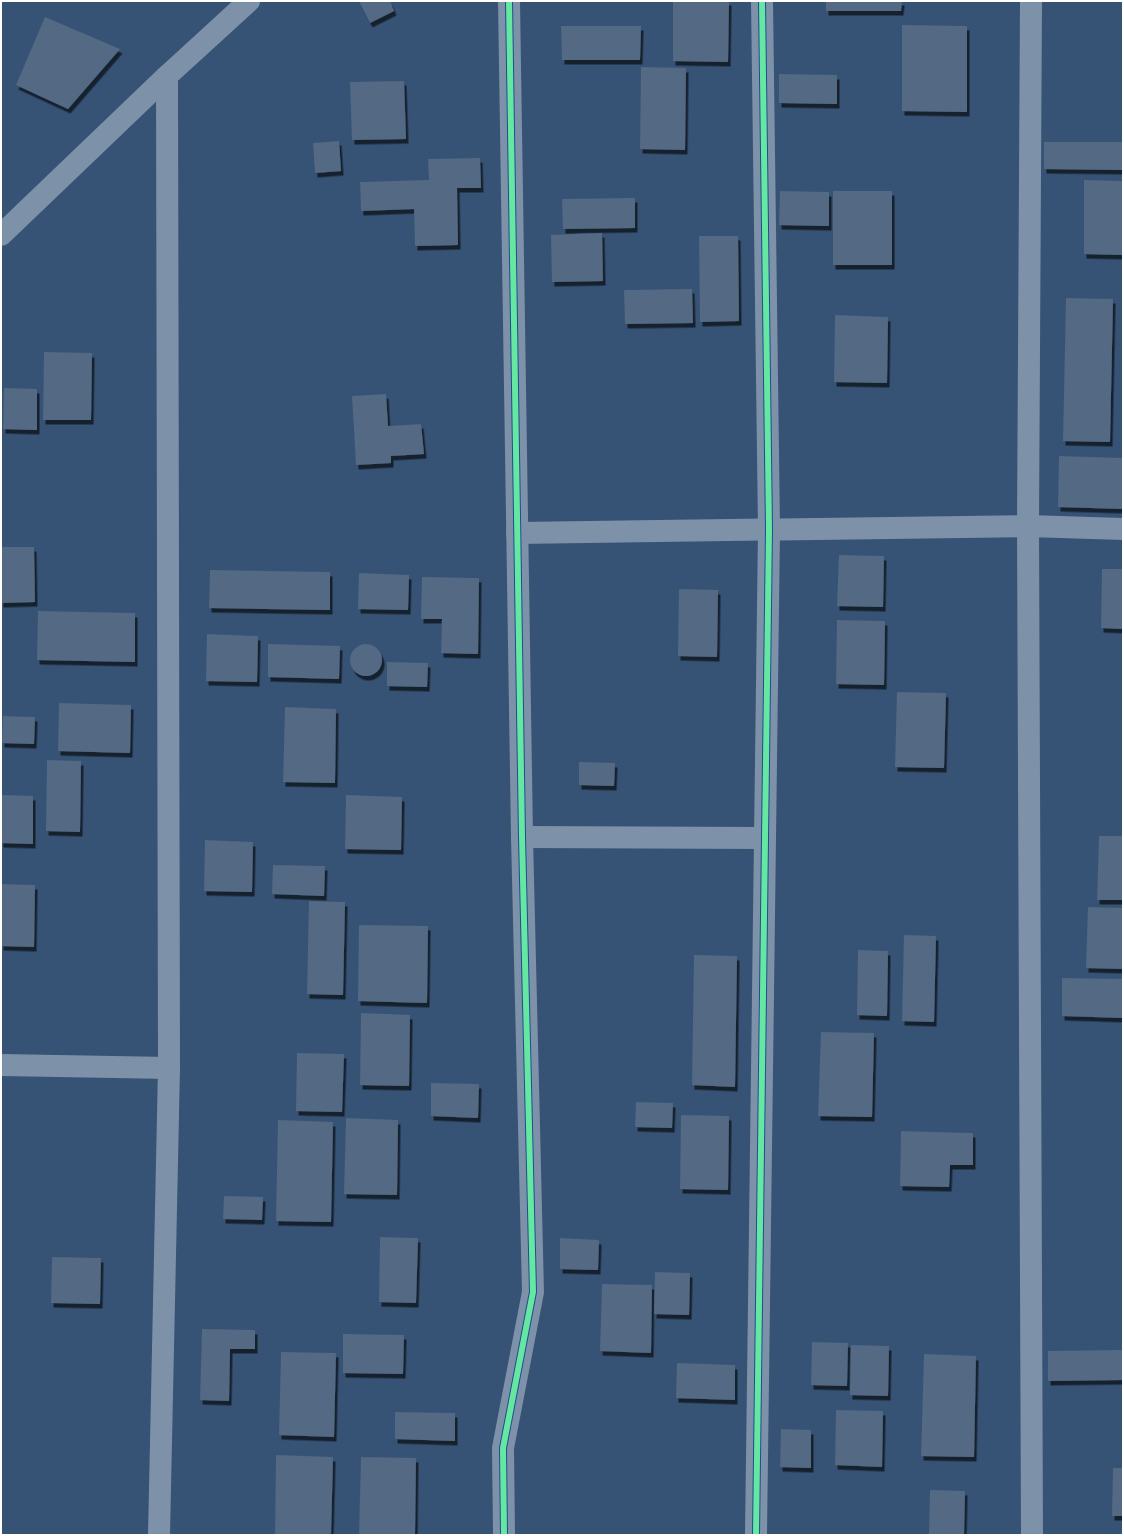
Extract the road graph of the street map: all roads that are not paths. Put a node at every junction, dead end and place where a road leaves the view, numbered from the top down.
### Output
1 (249, 1) edge
2 (509, 1) edge
3 (762, 1) edge
4 (1031, 1) edge
5 (167, 76) junction
6 (6, 224) edge
7 (1028, 526) junction
8 (769, 529) junction
9 (1123, 529) edge
10 (517, 533) junction
11 (522, 837) junction
12 (765, 838) junction
13 (1, 1065) edge
14 (169, 1068) junction
15 (159, 1535) edge
16 (504, 1535) edge
17 (756, 1535) edge
18 (1032, 1535) edge

1 - 5 street
2 - 10 street
3 - 8 street
4 - 7 street
5 - 6 street
5 - 14 street
7 - 8 street
7 - 9 street
7 - 18 street
8 - 10 street
8 - 12 street
10 - 11 street
11 - 12 street
11 - 16 street
12 - 17 street
13 - 14 street
14 - 15 street

